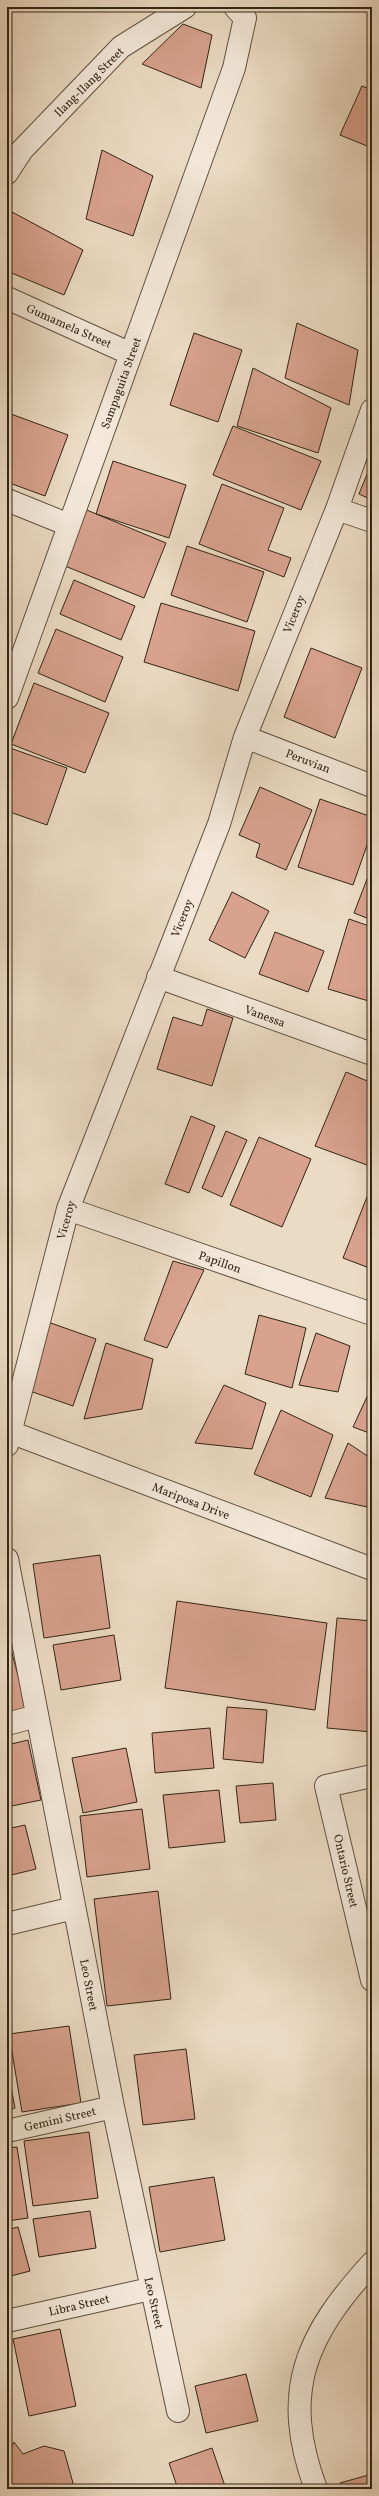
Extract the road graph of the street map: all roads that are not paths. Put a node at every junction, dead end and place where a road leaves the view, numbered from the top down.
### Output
1 (185, 7) edge
2 (236, 7) edge
3 (7, 173) edge
4 (7, 298) edge
5 (131, 354) junction
6 (372, 410) edge
7 (7, 500) edge
8 (337, 509) junction
9 (372, 521) edge
10 (69, 525) junction
11 (7, 698) edge
12 (245, 737) junction
13 (372, 786) edge
14 (158, 977) junction
15 (372, 1054) edge
16 (68, 1209) junction
17 (372, 1314) edge
18 (9, 1439) edge
19 (7, 1559) edge
20 (372, 1569) edge
21 (37, 1716) junction
22 (7, 1724) edge
23 (372, 1776) edge
24 (74, 1908) junction
25 (7, 1924) edge
26 (372, 1980) edge
27 (113, 2107) junction
28 (7, 2131) edge
29 (372, 2263) edge
30 (150, 2289) junction
31 (7, 2321) edge
32 (178, 2411) dead end
33 (316, 2489) edge

1 - 3 street, Ilang-Ilang Street
2 - 5 street, Sampaguita Street
4 - 5 street, Gumamela Street
5 - 10 street, Sampaguita Street
6 - 8 street, Viceroy
7 - 10 street
8 - 9 street
8 - 12 street, Viceroy
10 - 11 street, Sampaguita Street
12 - 13 street, Peruvian
12 - 14 street, Viceroy
14 - 15 street, Vanessa
14 - 16 street, Viceroy
16 - 17 street, Papillon
16 - 18 street, Viceroy
18 - 20 street, Mariposa Drive
19 - 21 street, Leo Street
21 - 22 street
21 - 24 street, Leo Street
23 - 26 street, Ontario Street
24 - 25 street
24 - 27 street, Leo Street
27 - 28 street, Gemini Street
27 - 30 street, Leo Street
29 - 33 street
30 - 31 street, Libra Street
30 - 32 street, Leo Street

